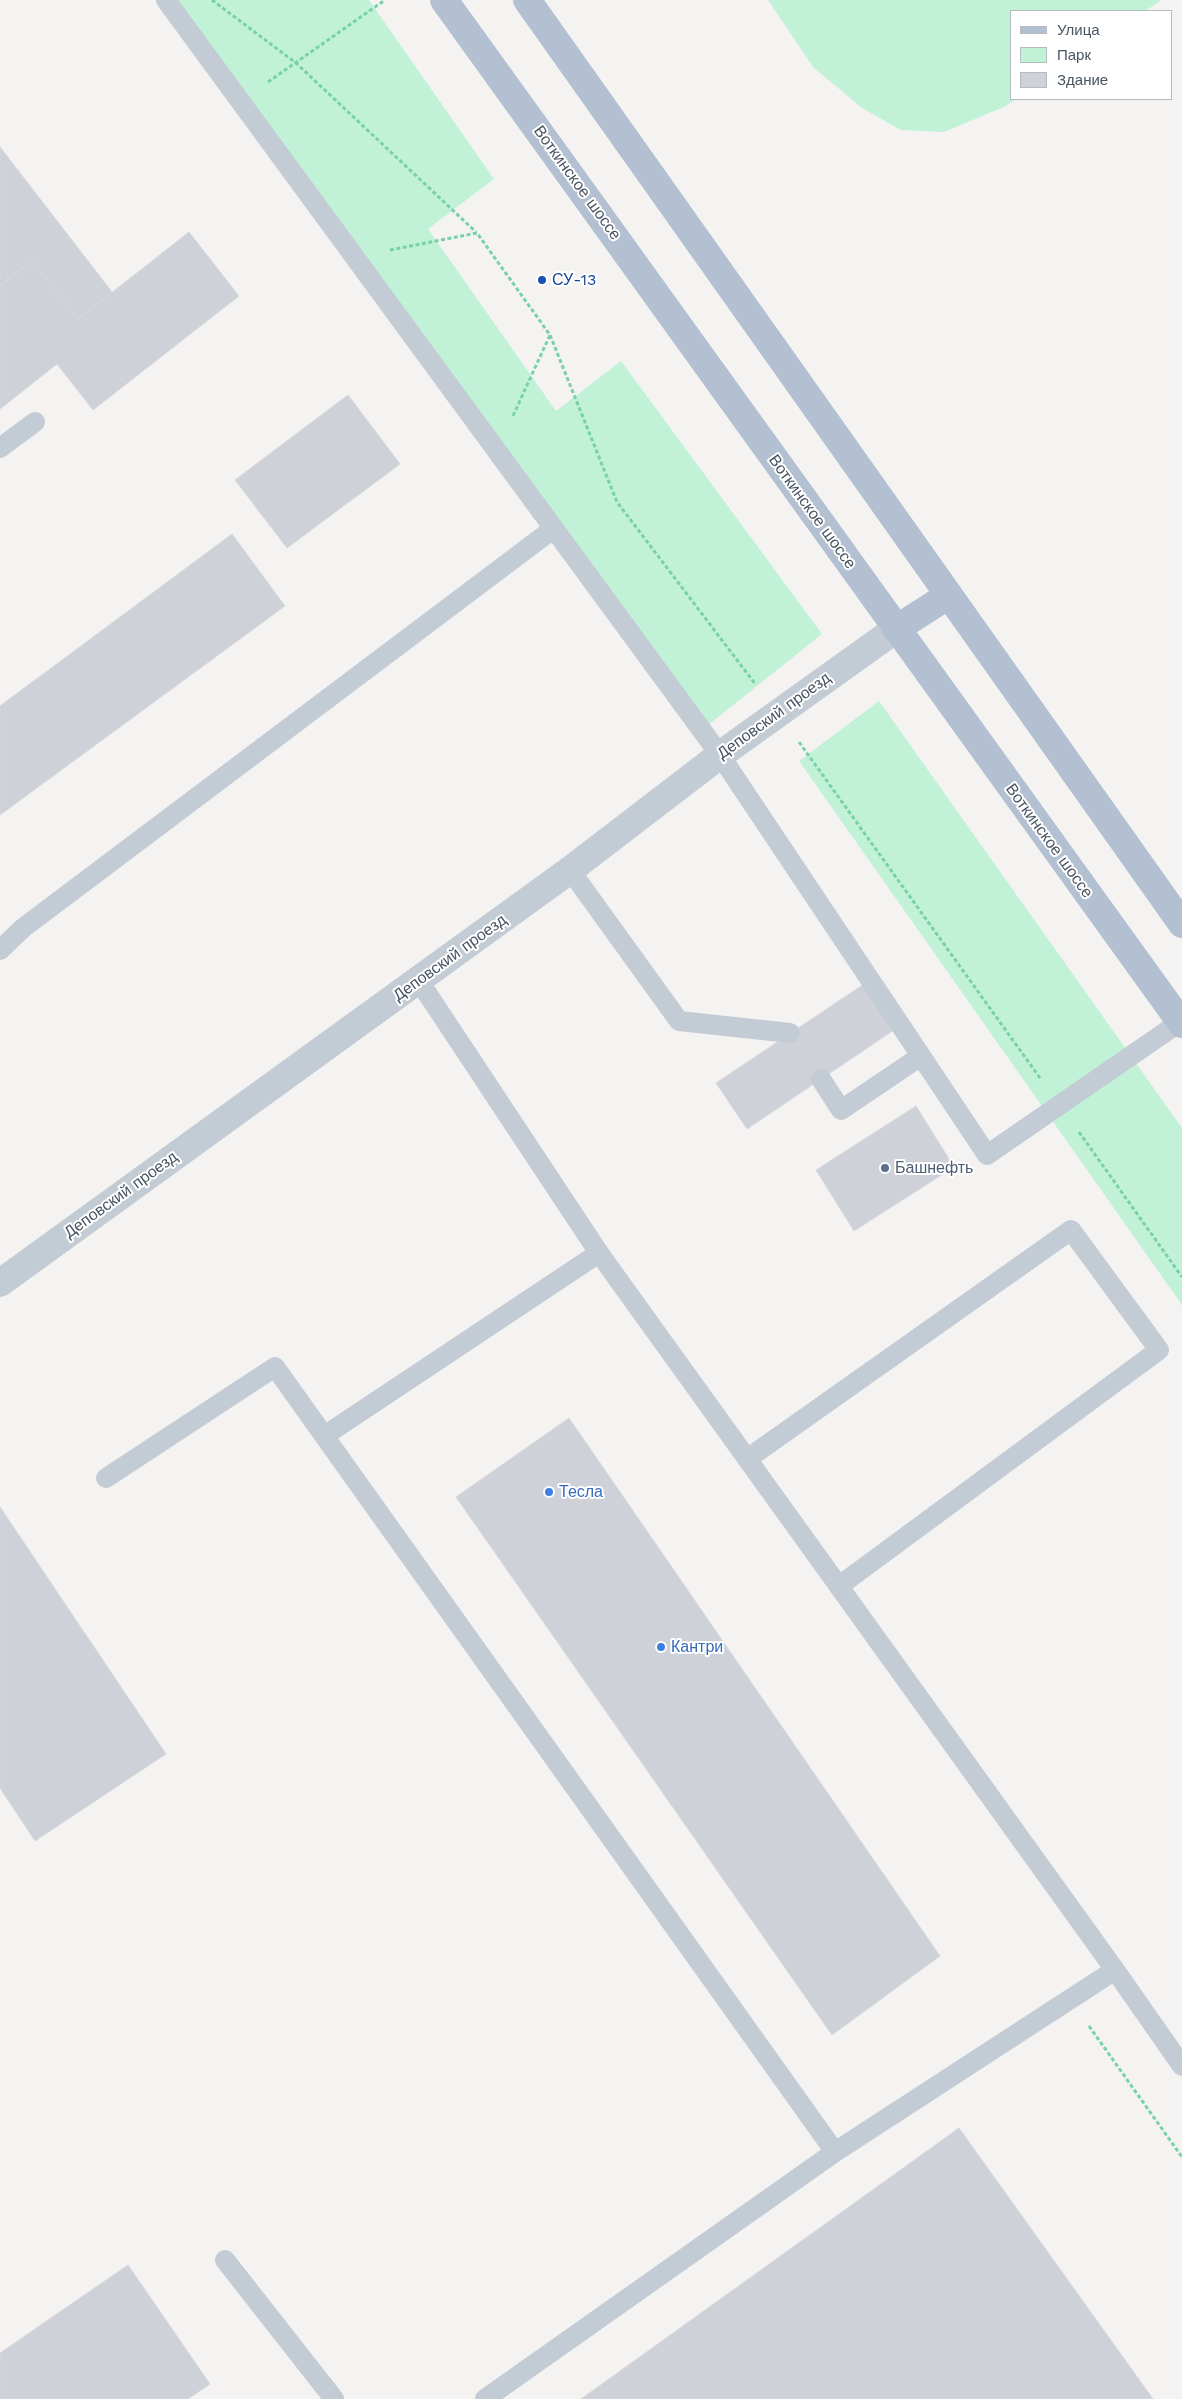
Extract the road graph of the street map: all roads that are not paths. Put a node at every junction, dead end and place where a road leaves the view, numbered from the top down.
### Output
1 (166, 0) edge
2 (444, 0) edge
3 (526, 0) edge
4 (35, 422) dead end
5 (0, 448) edge
6 (554, 528) junction
7 (949, 595) junction
8 (896, 629) junction
9 (720, 755) junction
10 (570, 870) junction
11 (1182, 924) edge
12 (0, 950) edge
13 (418, 981) junction
14 (1181, 1023) edge
15 (790, 1033) dead end
16 (921, 1056) junction
17 (821, 1079) dead end
18 (599, 1253) junction
19 (0, 1283) edge
20 (324, 1436) junction
21 (748, 1459) junction
22 (106, 1478) dead end
23 (839, 1586) junction
24 (1114, 1970) junction
25 (1182, 2066) edge
26 (835, 2152) junction
27 (225, 2260) dead end
28 (334, 2399) edge
29 (484, 2399) edge

1 - 6 lane
2 - 8 main road, Воткинское шоссе
3 - 7 main road
4 - 5 lane
6 - 9 lane
6 - 12 lane
7 - 8 main road
7 - 11 main road
8 - 9 street, Деповский проезд
8 - 14 main road, Воткинское шоссе
9 - 10 street, Деповский проезд
9 - 16 lane
10 - 13 street, Деповский проезд
10 - 15 lane
13 - 18 lane
13 - 19 street, Деповский проезд
14 - 16 lane
16 - 17 lane
18 - 20 lane
18 - 21 lane
20 - 22 lane
20 - 26 lane
21 - 23 lane
21 - 23 lane
23 - 24 lane
24 - 25 lane
24 - 26 lane
26 - 29 lane
27 - 28 lane

